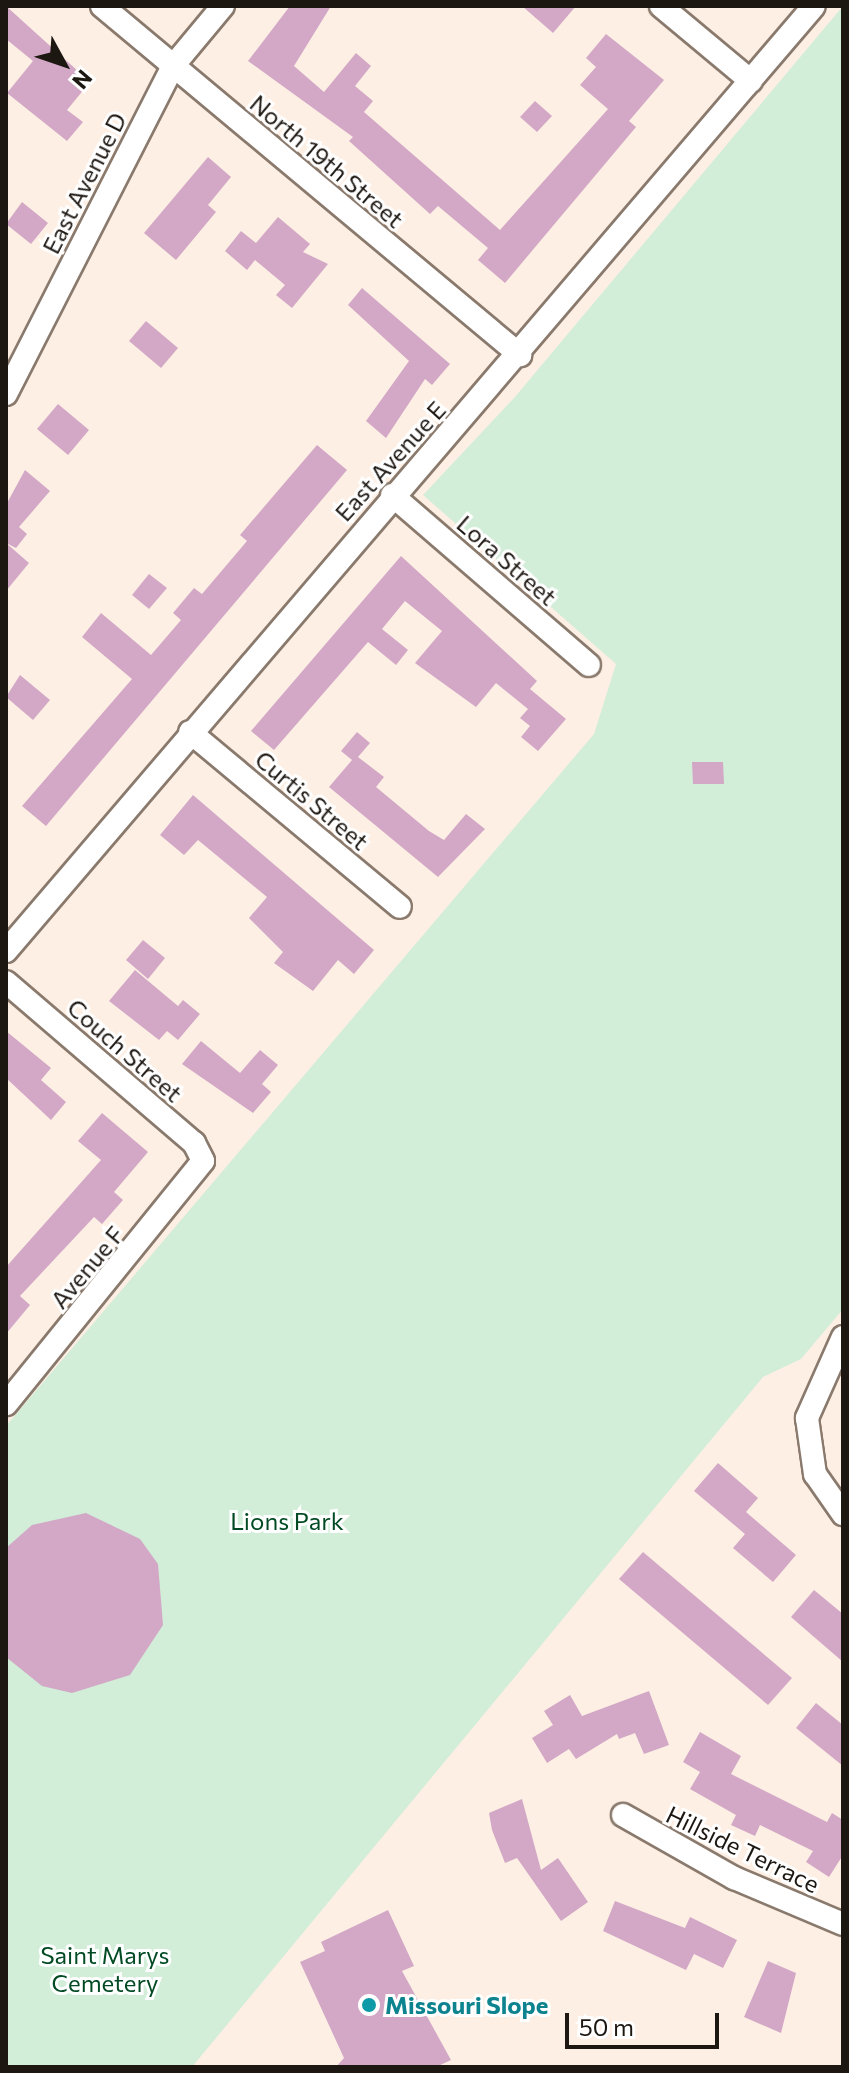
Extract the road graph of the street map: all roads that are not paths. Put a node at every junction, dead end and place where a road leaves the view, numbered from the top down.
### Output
1 (102, 6) edge
2 (223, 6) edge
3 (661, 6) edge
4 (814, 6) edge
5 (173, 66) junction
6 (751, 81) junction
7 (520, 355) junction
8 (6, 394) edge
9 (392, 495) junction
10 (589, 665) dead end
11 (190, 732) junction
12 (400, 907) dead end
13 (6, 951) edge
14 (6, 982) edge
15 (203, 1161) joint
16 (843, 1337) edge
17 (6, 1404) edge
18 (843, 1514) edge
19 (623, 1815) dead end
20 (843, 1924) edge

1 - 5 street, North 19th Street
2 - 5 street, East Avenue D
3 - 6 street
4 - 6 street, East Avenue E
5 - 7 street, North 19th Street
5 - 8 street, East Avenue D
6 - 7 street, East Avenue E
7 - 9 street, East Avenue E
9 - 10 street, Lora Street
9 - 11 street, East Avenue E
11 - 12 street, Curtis Street
11 - 13 street, East Avenue E
14 - 15 street, Couch Street
15 - 17 street, Avenue F
16 - 18 street
19 - 20 street, Hillside Terrace

